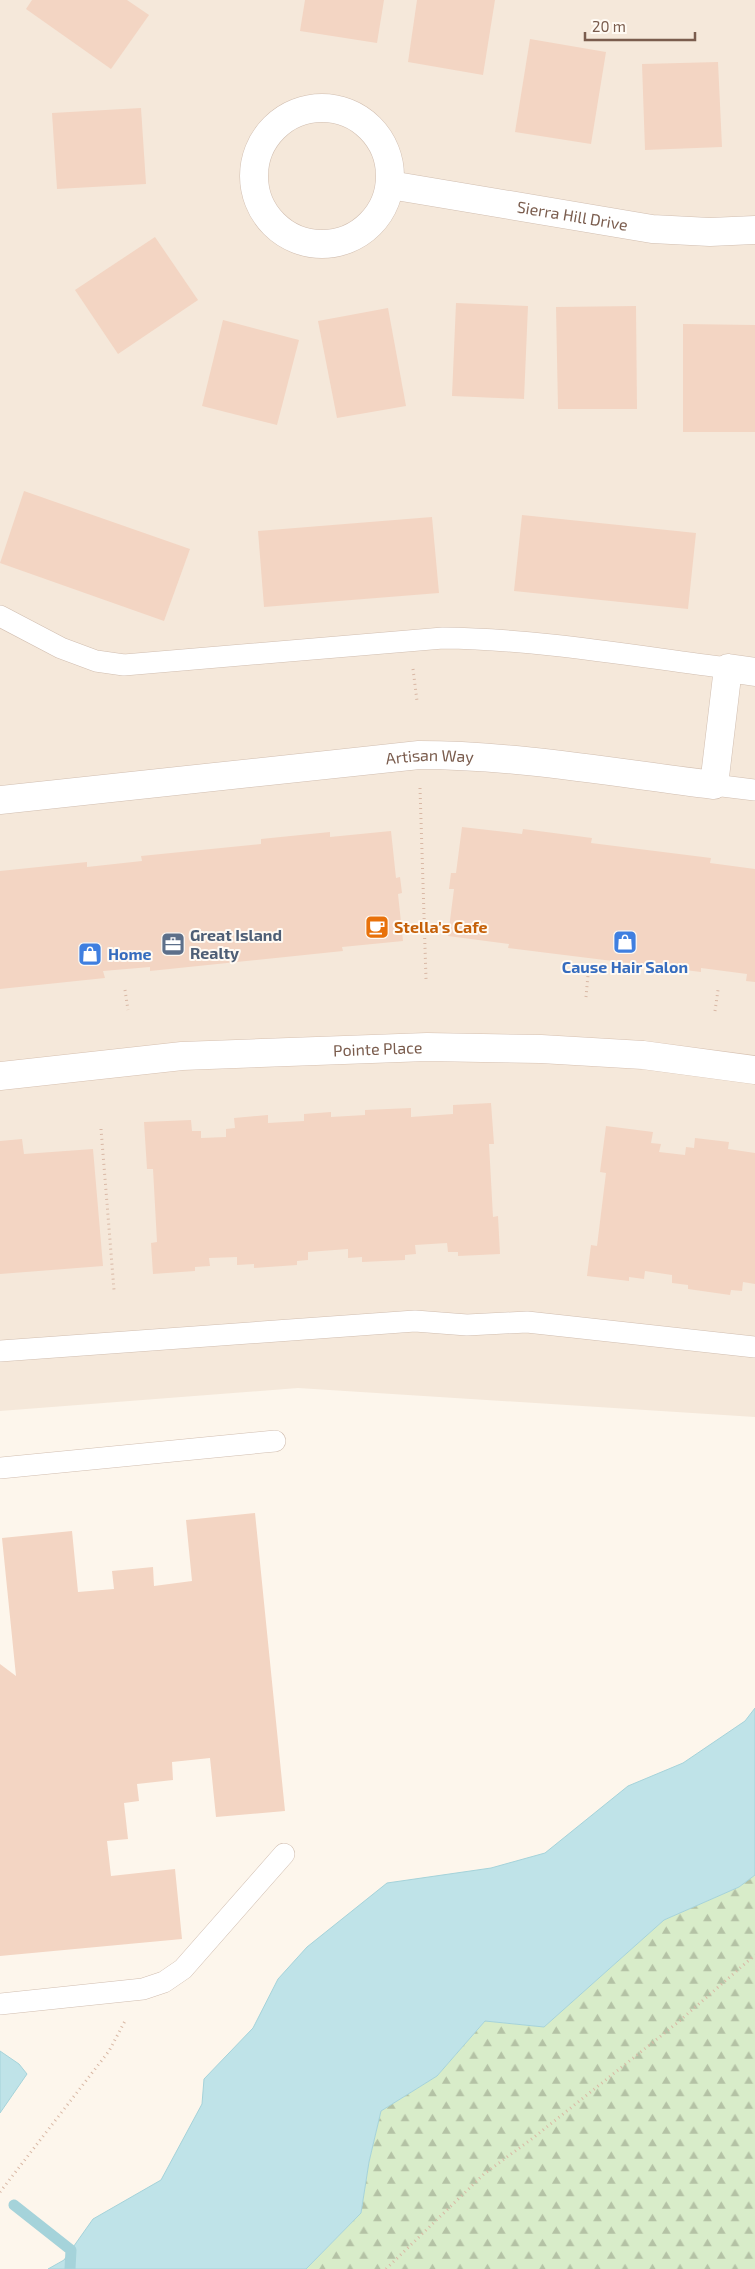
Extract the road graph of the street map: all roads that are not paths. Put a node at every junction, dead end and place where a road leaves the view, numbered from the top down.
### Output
1 (390, 185) junction
2 (755, 230) edge
3 (0, 616) edge
4 (728, 668) junction
5 (755, 672) edge
6 (714, 785) junction
7 (755, 790) edge
8 (0, 800) edge
9 (755, 1070) edge
10 (0, 1076) edge
11 (755, 1347) edge
12 (0, 1352) edge
13 (275, 1441) dead end
14 (0, 1468) edge
15 (284, 1854) dead end
16 (0, 2004) edge

1 - 1 street
1 - 2 street, Sierra Hill Drive
3 - 4 lane
4 - 5 street
4 - 6 street
6 - 7 lane
6 - 8 street, Artisan Way
9 - 10 street, Pointe Place
11 - 12 lane
13 - 14 lane
15 - 16 lane

